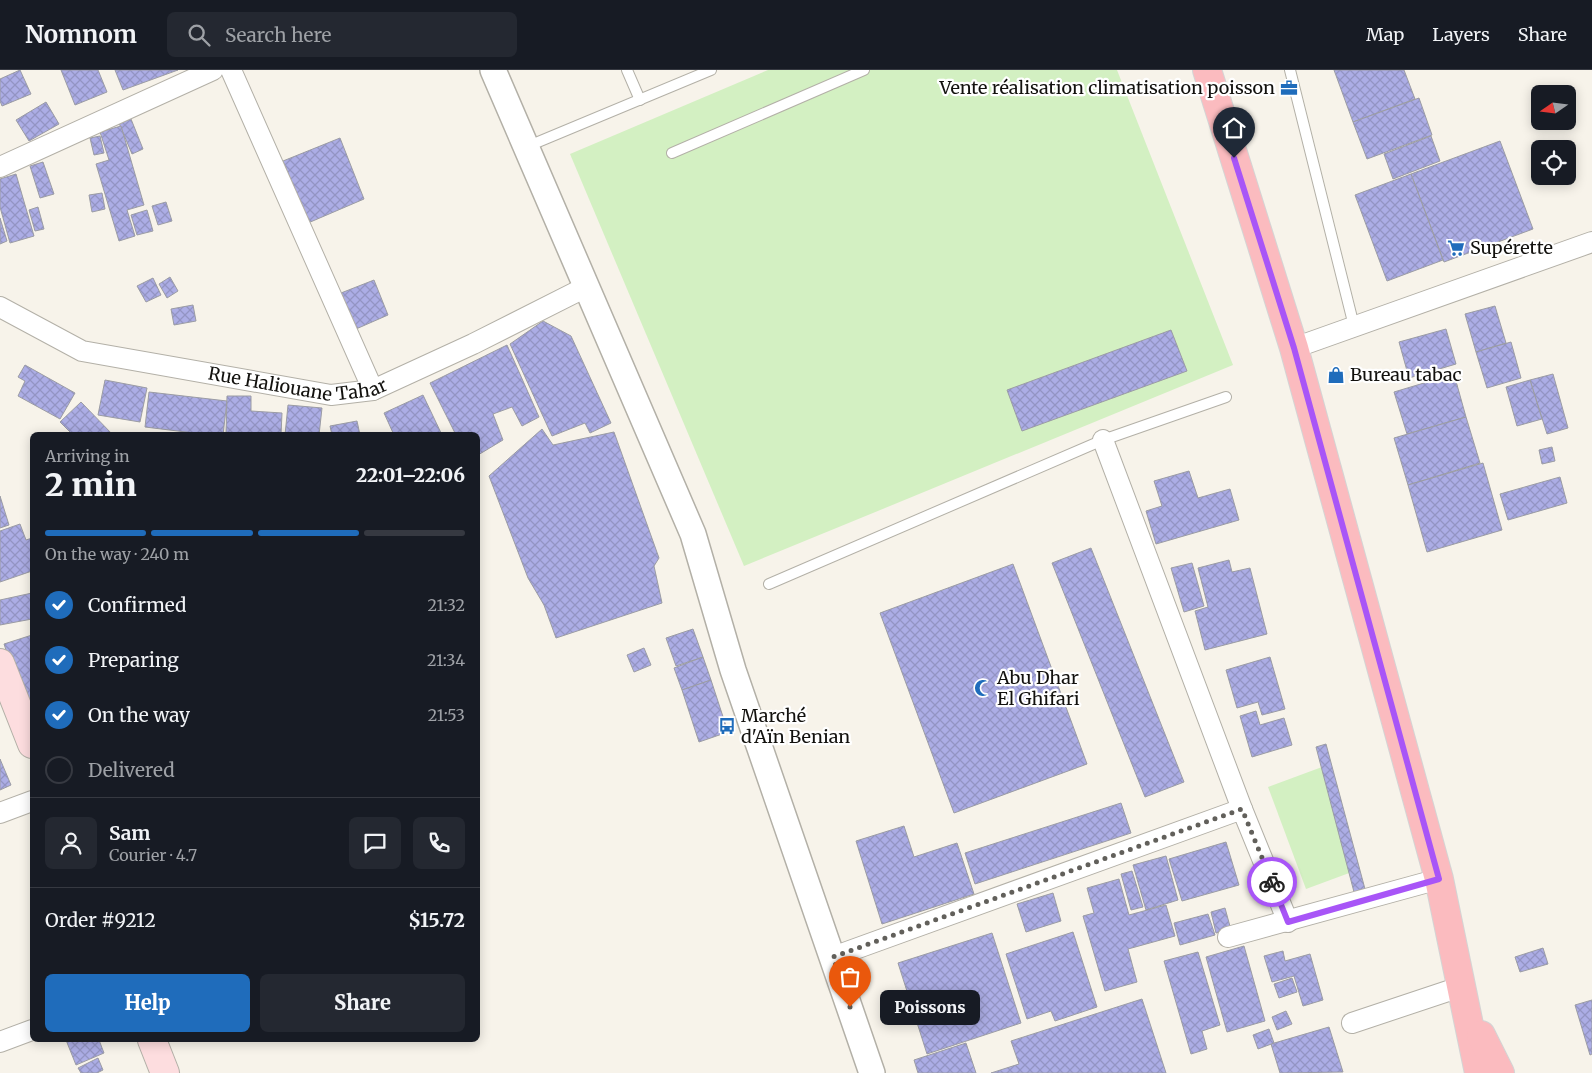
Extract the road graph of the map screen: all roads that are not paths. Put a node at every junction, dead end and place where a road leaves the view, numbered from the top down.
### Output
1 (212, 70) edge
2 (231, 70) edge
3 (493, 70) edge
4 (627, 70) edge
5 (712, 70) edge
6 (864, 70) edge
7 (1207, 70) edge
8 (1290, 70) edge
9 (640, 100) junction
10 (526, 147) junction
11 (672, 153) dead end
12 (0, 167) edge
13 (1592, 242) edge
14 (586, 287) junction
15 (0, 307) edge
16 (1354, 326) junction
17 (1294, 348) junction
18 (373, 390) junction
19 (1226, 398) dead end
20 (1103, 440) junction
21 (769, 584) dead end
22 (0, 663) edge
23 (30, 739) edge
24 (30, 802) edge
25 (1242, 809) junction
26 (0, 813) edge
27 (1439, 879) junction
28 (1288, 922) junction
29 (1228, 937) dead end
30 (833, 957) junction
31 (1465, 997) junction
32 (1352, 1023) dead end
33 (30, 1031) edge
34 (0, 1042) edge
35 (153, 1042) edge
36 (165, 1073) edge
37 (872, 1073) edge
38 (1479, 1073) edge
39 (1500, 1073) edge

1 - 12 street
2 - 18 street
3 - 10 street
4 - 9 lane
5 - 9 lane
6 - 11 lane
7 - 17 main road
8 - 16 lane
9 - 10 lane
10 - 14 street
13 - 16 street
14 - 18 street, Rue Haliouane Tahar
14 - 30 street
15 - 18 street, Rue Haliouane Tahar
16 - 17 street
17 - 27 main road
19 - 20 lane
20 - 21 lane
20 - 25 street
22 - 23 main road
24 - 26 street
25 - 28 street
25 - 30 street
27 - 28 street
27 - 31 main road
28 - 29 street
30 - 37 street
31 - 32 street
31 - 38 main road
31 - 39 main road
33 - 34 street
35 - 36 main road

